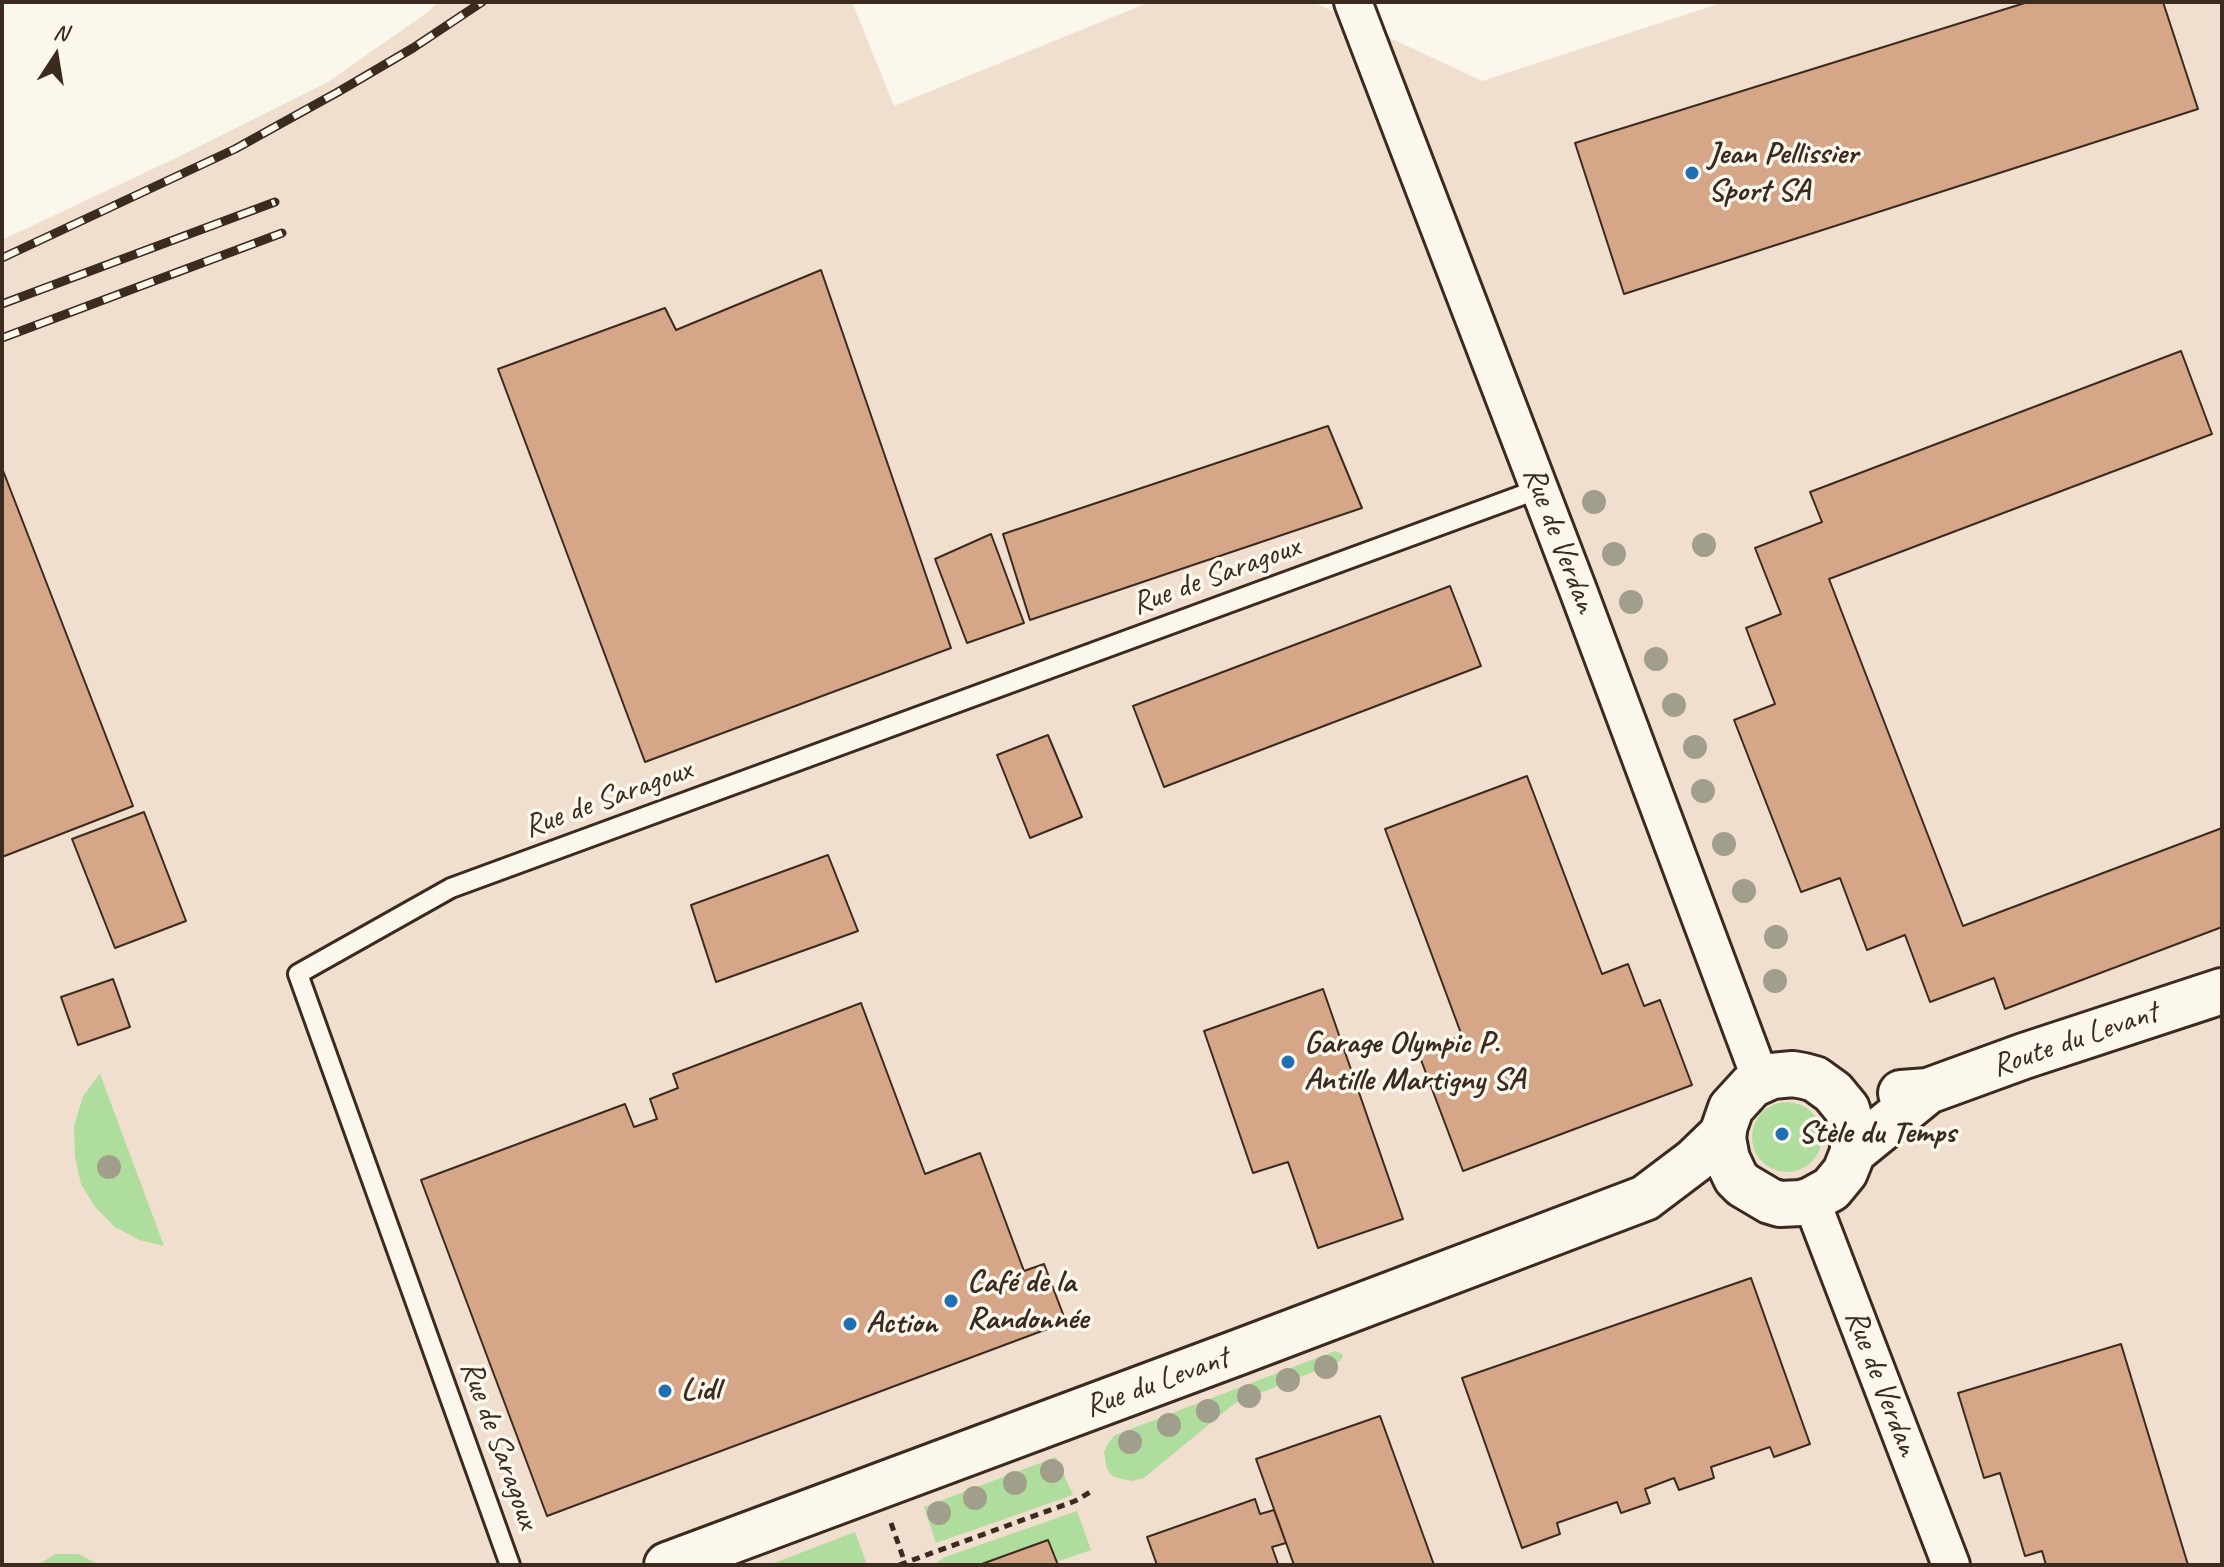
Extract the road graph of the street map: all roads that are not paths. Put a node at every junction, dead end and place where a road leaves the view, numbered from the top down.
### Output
1 (1353, 2) edge
2 (1539, 489) junction
3 (2222, 991) edge
4 (1761, 1080) junction
5 (1831, 1090) junction
6 (1928, 1091) junction
7 (1724, 1132) junction
8 (1853, 1152) junction
9 (1751, 1192) junction
10 (1645, 1198) junction
11 (1811, 1200) junction
12 (510, 1565) edge
13 (667, 1565) edge
14 (1951, 1565) edge

1 - 2 street, Rue de Verdan
2 - 4 street, Rue de Verdan
2 - 12 lane, Rue de Saragoux
3 - 6 street, Route du Levant
4 - 5 street
4 - 7 street
5 - 6 street, Route du Levant
5 - 8 street
6 - 8 street, Route du Levant
7 - 9 street
7 - 10 street, Rue du Levant
8 - 11 street
9 - 10 street, Rue du Levant
9 - 11 street
10 - 13 street, Rue du Levant
11 - 14 street, Rue de Verdan

